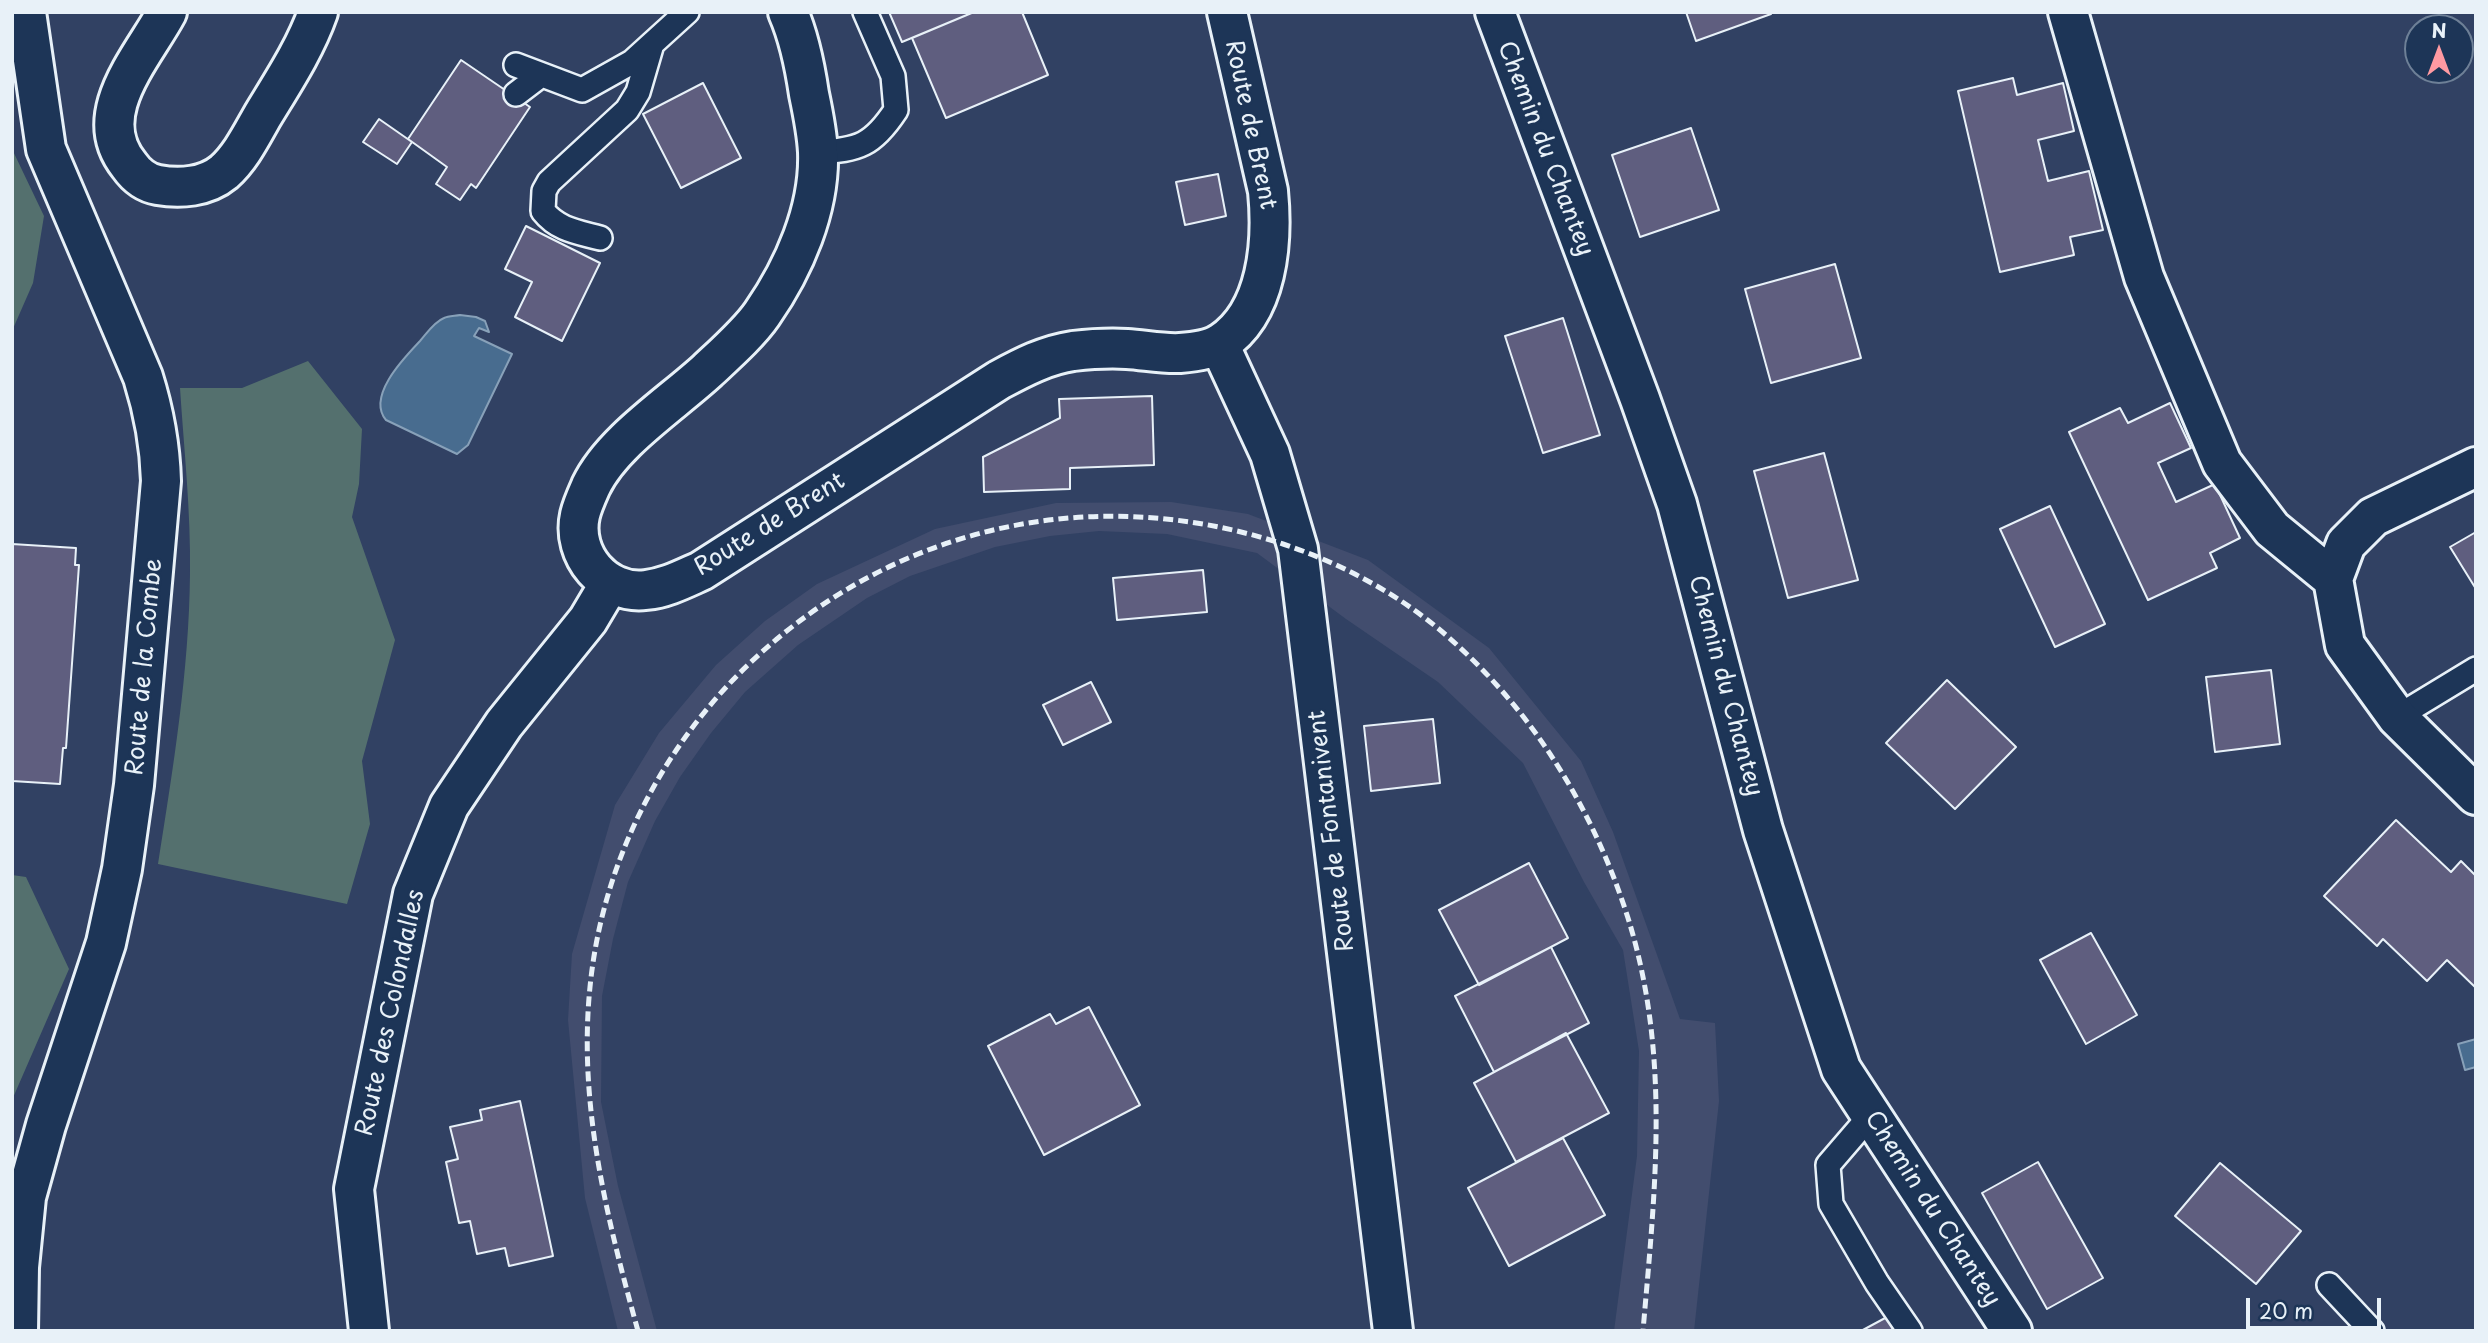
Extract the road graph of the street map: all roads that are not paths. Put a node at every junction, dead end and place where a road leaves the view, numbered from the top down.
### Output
1 (26, 12) edge
2 (167, 12) edge
3 (318, 12) edge
4 (687, 12) edge
5 (788, 12) edge
6 (865, 12) edge
7 (1227, 12) edge
8 (1495, 12) edge
9 (2068, 12) edge
10 (652, 44) junction
11 (516, 65) dead end
12 (541, 75) junction
13 (516, 94) dead end
14 (818, 152) junction
15 (600, 238) dead end
16 (1220, 344) junction
17 (2476, 467) edge
18 (2333, 579) junction
19 (610, 583) junction
20 (2476, 669) edge
21 (2397, 717) junction
22 (2476, 795) edge
23 (1871, 1115) junction
24 (19, 1207) edge
25 (2329, 1285) dead end
26 (18, 1331) edge
27 (369, 1331) edge
28 (1393, 1331) edge
29 (1910, 1331) edge
30 (2012, 1331) edge
31 (2372, 1331) edge

1 - 24 street, Route de la Combe
2 - 3 street
4 - 10 lane
5 - 14 street
6 - 14 lane
7 - 16 street, Route de Brent
8 - 23 street, Chemin du Chantey
9 - 18 street
10 - 12 lane
10 - 15 lane
11 - 12 lane
12 - 13 lane
14 - 19 street
16 - 19 street, Route de Brent
16 - 28 street, Route de Fontanivent
17 - 18 street
18 - 21 street
19 - 27 street, Route des Colondalles
20 - 21 lane
21 - 22 street
23 - 29 lane
23 - 30 street, Chemin du Chantey
24 - 26 street, Route de la Combe
25 - 31 lane

